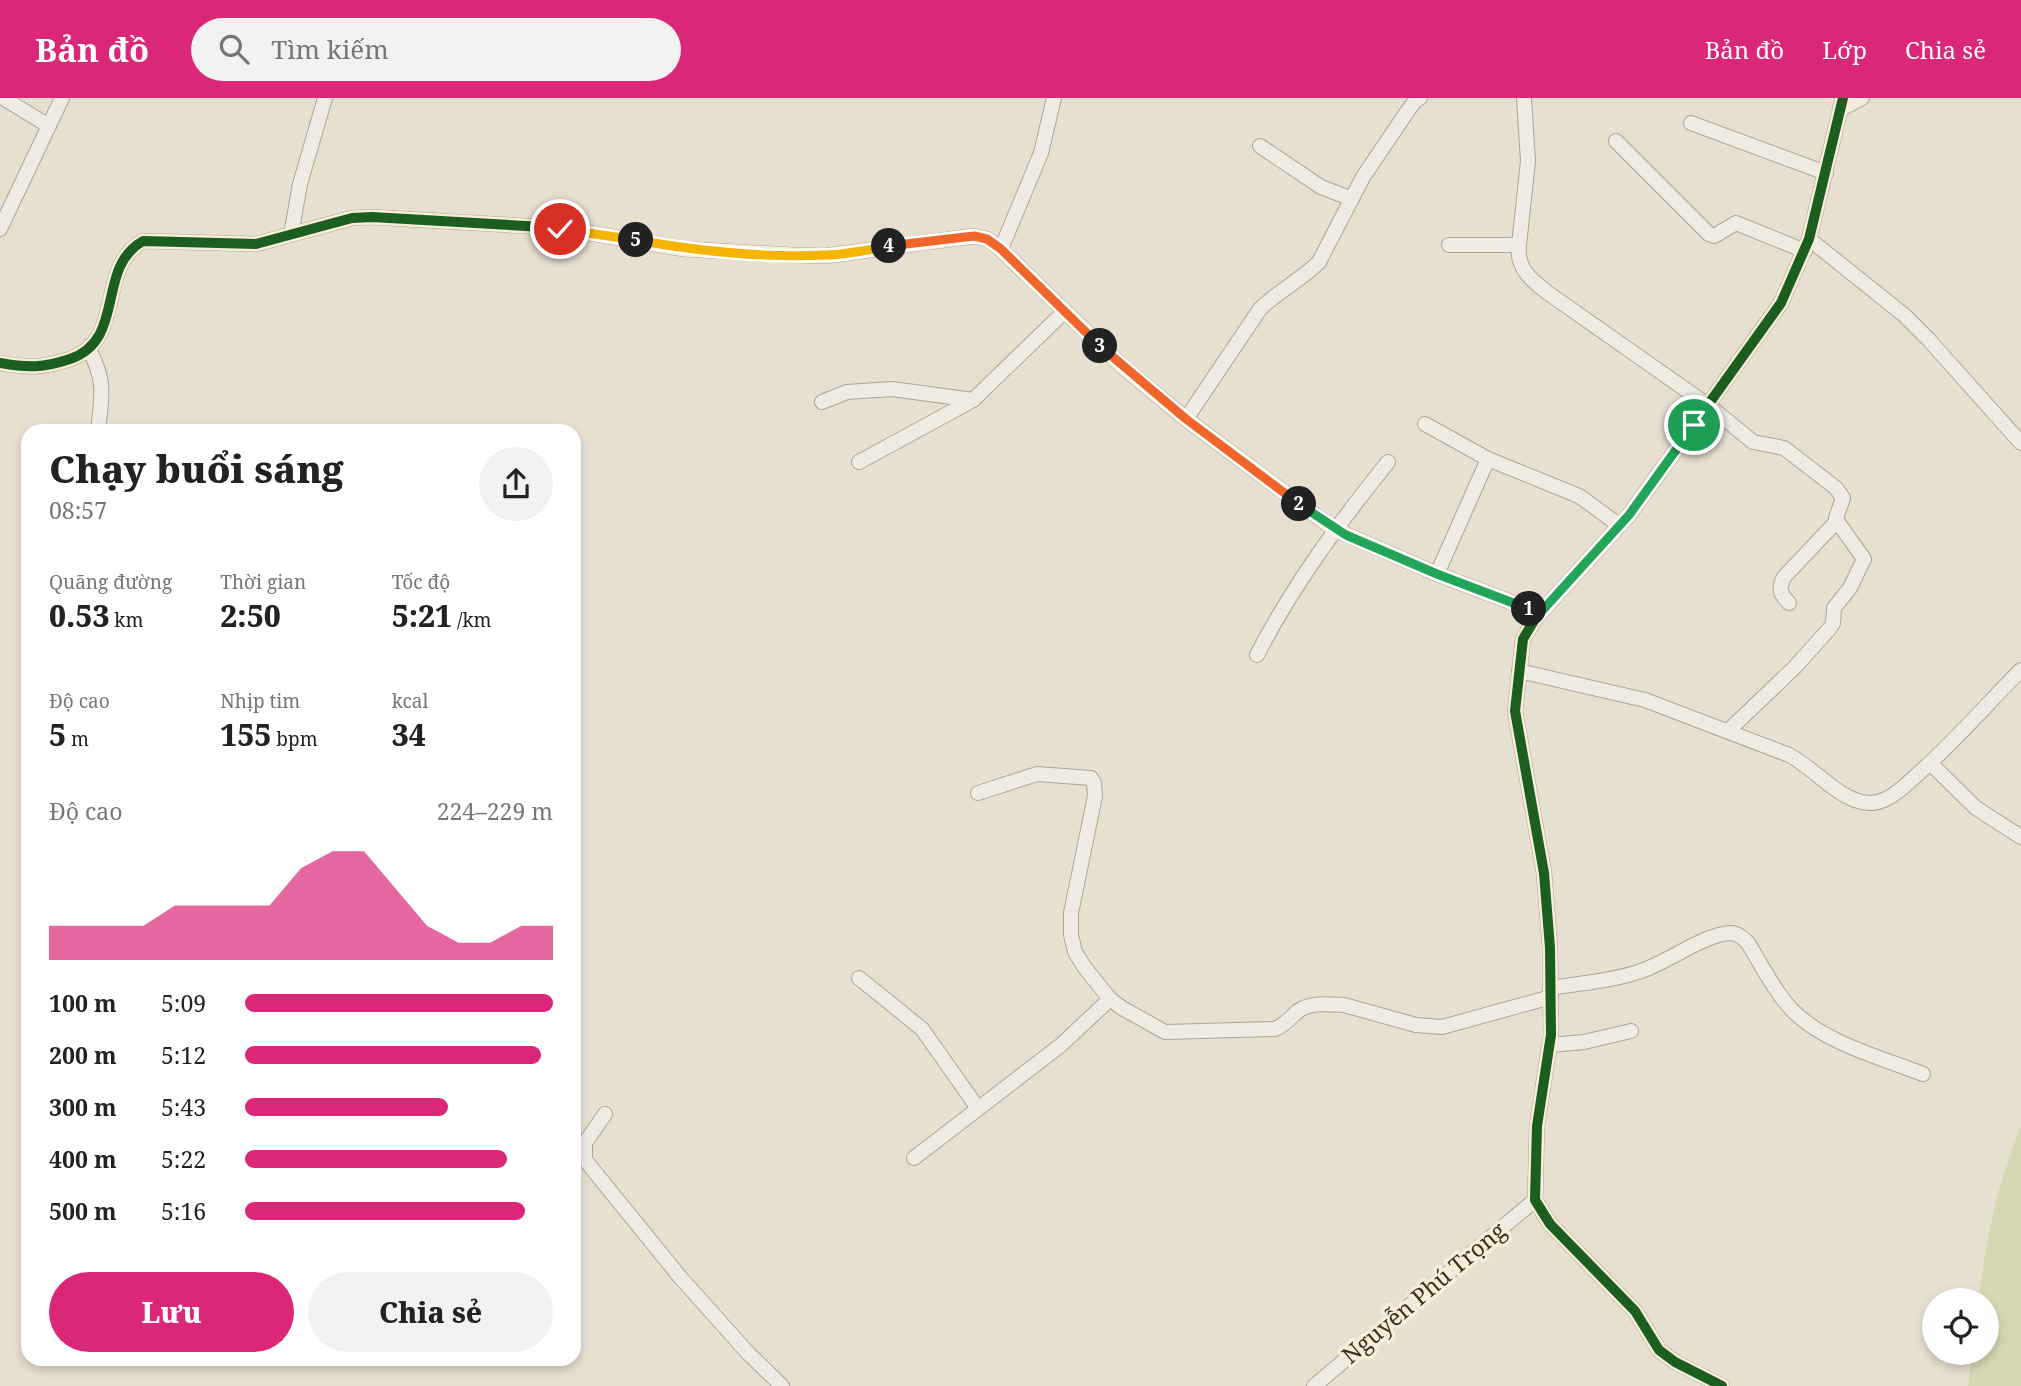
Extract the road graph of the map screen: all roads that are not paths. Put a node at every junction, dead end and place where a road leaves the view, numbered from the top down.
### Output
1 (4, 98) edge
2 (62, 98) edge
3 (325, 98) edge
4 (1054, 98) edge
5 (1524, 98) edge
6 (1862, 98) edge
7 (1416, 99) edge
8 (1842, 104) edge
9 (1691, 123) dead end
10 (49, 126) junction
11 (1616, 141) dead end
12 (1260, 146) dead end
13 (1826, 173) junction
14 (1352, 199) junction
15 (0, 229) edge
16 (291, 235) junction
17 (1519, 244) junction
18 (1449, 245) dead end
19 (1807, 245) junction
20 (1001, 249) junction
21 (1064, 312) junction
22 (89, 349) junction
23 (0, 363) edge
24 (973, 400) junction
25 (822, 402) dead end
26 (1709, 405) junction
27 (1186, 419) junction
28 (99, 424) edge
29 (1425, 424) dead end
30 (2021, 443) edge
31 (1488, 459) junction
32 (859, 462) dead end
33 (1388, 462) dead end
34 (1837, 521) junction
35 (1619, 525) junction
36 (1334, 529) junction
37 (1437, 574) junction
38 (1789, 603) dead end
39 (1540, 613) junction
40 (1257, 655) dead end
41 (2021, 670) edge
42 (1519, 671) junction
43 (1728, 732) junction
44 (1930, 763) junction
45 (978, 793) dead end
46 (2021, 837) edge
47 (859, 978) dead end
48 (1551, 992) junction
49 (1110, 999) junction
50 (1631, 1031) dead end
51 (1550, 1045) junction
52 (1923, 1074) dead end
53 (977, 1107) junction
54 (605, 1114) dead end
55 (914, 1158) dead end
56 (1535, 1199) junction
57 (782, 1386) edge
58 (1314, 1386) edge
59 (1722, 1386) edge

1 - 10 street
2 - 10 street
3 - 16 street
4 - 20 street
5 - 17 street
6 - 8 street
7 - 14 street
8 - 13 street
9 - 13 street
10 - 15 street
11 - 19 street
12 - 14 street
13 - 19 street
14 - 27 street
16 - 20 street
16 - 22 street
17 - 18 street
17 - 26 street
19 - 26 street
19 - 30 street
20 - 21 street
21 - 24 street
21 - 27 street
22 - 23 street
22 - 28 street
24 - 25 street
24 - 32 street
26 - 34 street
26 - 35 street
27 - 36 street
29 - 31 street
31 - 35 street
31 - 37 street
33 - 36 street
34 - 38 street
34 - 43 street
35 - 39 street
36 - 37 street
36 - 40 street
37 - 39 street
39 - 42 street
41 - 44 street
42 - 43 street
42 - 48 street
43 - 44 street
44 - 46 street
45 - 49 street
47 - 53 street
48 - 49 street
48 - 51 street
48 - 52 street
49 - 53 street
50 - 51 street
51 - 56 street
53 - 55 street
54 - 57 street
56 - 58 street, Nguyễn Phú Trọng
56 - 59 street

